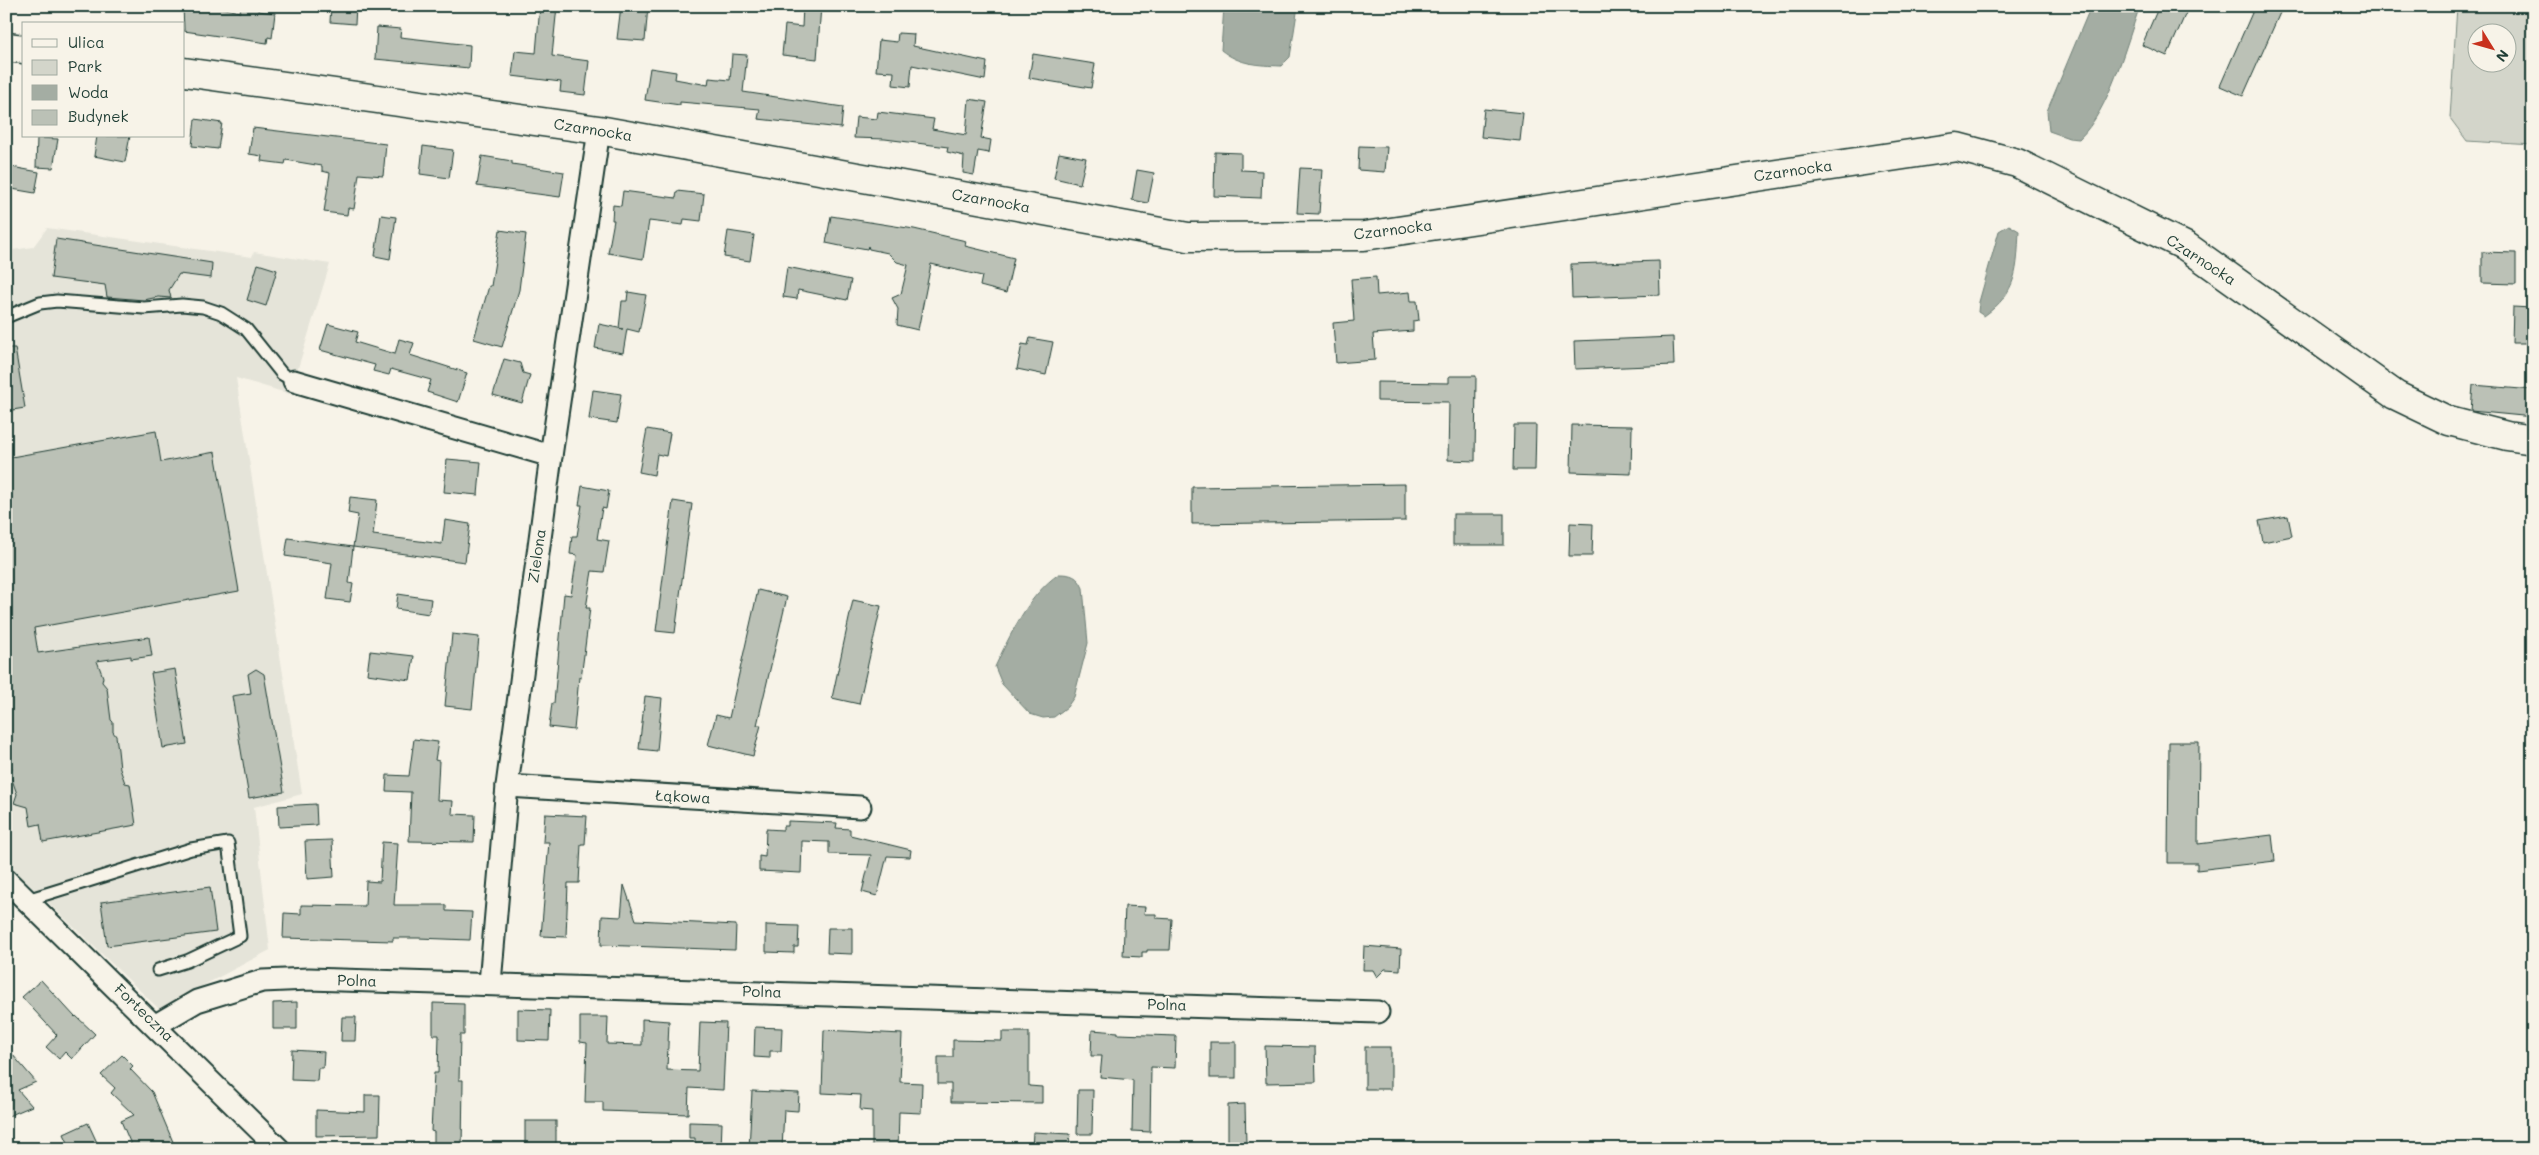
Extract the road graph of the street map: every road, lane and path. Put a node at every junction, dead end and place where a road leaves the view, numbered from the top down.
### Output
1 (6, 47) edge
2 (22, 49) edge
3 (185, 72) edge
4 (599, 130) junction
5 (6, 318) edge
6 (294, 381) joint
7 (2533, 440) edge
8 (551, 456) junction
9 (506, 786) junction
10 (860, 807) dead end
11 (6, 880) edge
12 (27, 900) junction
13 (158, 970) dead end
14 (490, 983) junction
15 (1378, 1012) dead end
16 (156, 1025) junction
17 (279, 1149) edge

1 - 2 street
3 - 4 street, Czarnocka
4 - 7 street, Czarnocka
4 - 8 street, Zielona
5 - 6 lane
6 - 8 street
8 - 9 street, Zielona
9 - 10 street, Łąkowa
9 - 14 street, Zielona
11 - 12 street, Forteczna
12 - 13 lane
12 - 16 street, Forteczna
14 - 15 street, Polna
14 - 16 street, Polna
16 - 17 street, Forteczna

